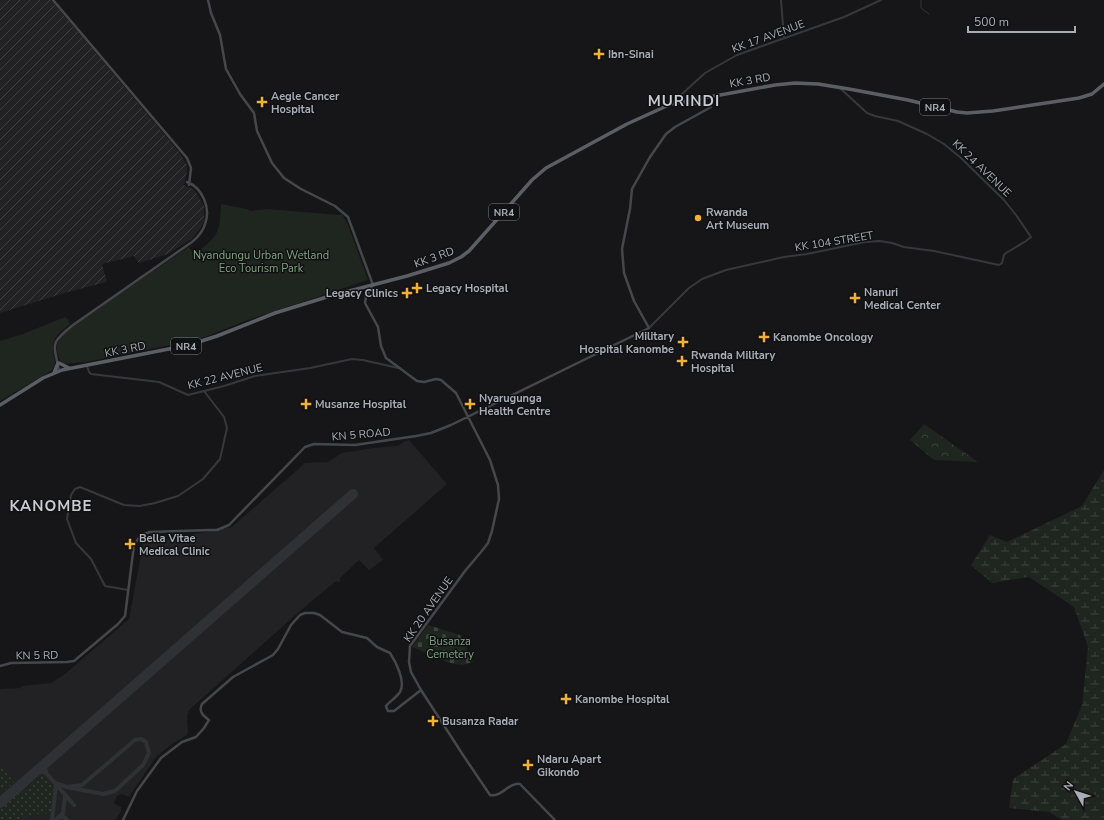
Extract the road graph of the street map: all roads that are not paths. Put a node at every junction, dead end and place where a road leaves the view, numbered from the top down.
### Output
1 (53, 0) edge
2 (208, 0) edge
3 (781, 0) edge
4 (881, 0) edge
5 (784, 38) junction
6 (1104, 84) edge
7 (840, 88) junction
8 (849, 89) junction
9 (847, 95) junction
10 (682, 101) junction
11 (671, 104) junction
12 (1001, 265) joint
13 (373, 285) junction
14 (649, 328) junction
15 (58, 362) junction
16 (87, 365) junction
17 (70, 368) junction
18 (398, 368) junction
19 (61, 371) junction
20 (54, 374) junction
21 (204, 391) junction
22 (0, 405) edge
23 (468, 416) junction
24 (128, 590) junction
25 (74, 661) joint
26 (66, 662) junction
27 (0, 666) edge
28 (69, 666) dead end
29 (421, 690) junction
30 (123, 820) edge
31 (555, 820) edge

1 - 15 main road
2 - 13 main road
3 - 5 street
4 - 5 street, KK 17 AVENUE
5 - 11 street, KK 17 AVENUE
6 - 8 highway, NR4
7 - 8 highway, NR4
7 - 9 street, KK 24 AVENUE
7 - 10 highway, KK 3 RD / NR4
8 - 9 street
9 - 12 street, KK 24 AVENUE
10 - 11 highway, KK 3 RD / NR4
10 - 14 main road
11 - 13 highway, KK 3 RD / NR4
12 - 14 street, KK 104 STREET
13 - 16 highway, KK 3 RD / NR4
13 - 18 main road, KK 20 AVENUE
14 - 23 main road, KN 5 ROAD
15 - 17 highway
15 - 19 main road
15 - 20 highway
16 - 17 highway, KK 3 RD / NR4
16 - 21 street, KK 22 AVENUE
17 - 19 highway, KK 3 RD / NR4
18 - 21 street, KK 22 AVENUE
18 - 23 main road, KK 20 AVENUE
19 - 20 highway, KK 3 RD / NR4
20 - 22 highway, KK 3 RD / NR4
21 - 24 street
23 - 24 main road, KN 5 ROAD
23 - 29 main road, KK 20 AVENUE
24 - 25 main road, KN 5 ROAD
25 - 26 main road, KN 5 RD
26 - 27 main road, KN 5 RD
26 - 28 main road
29 - 30 main road
29 - 31 main road, KK 20 AVENUE

